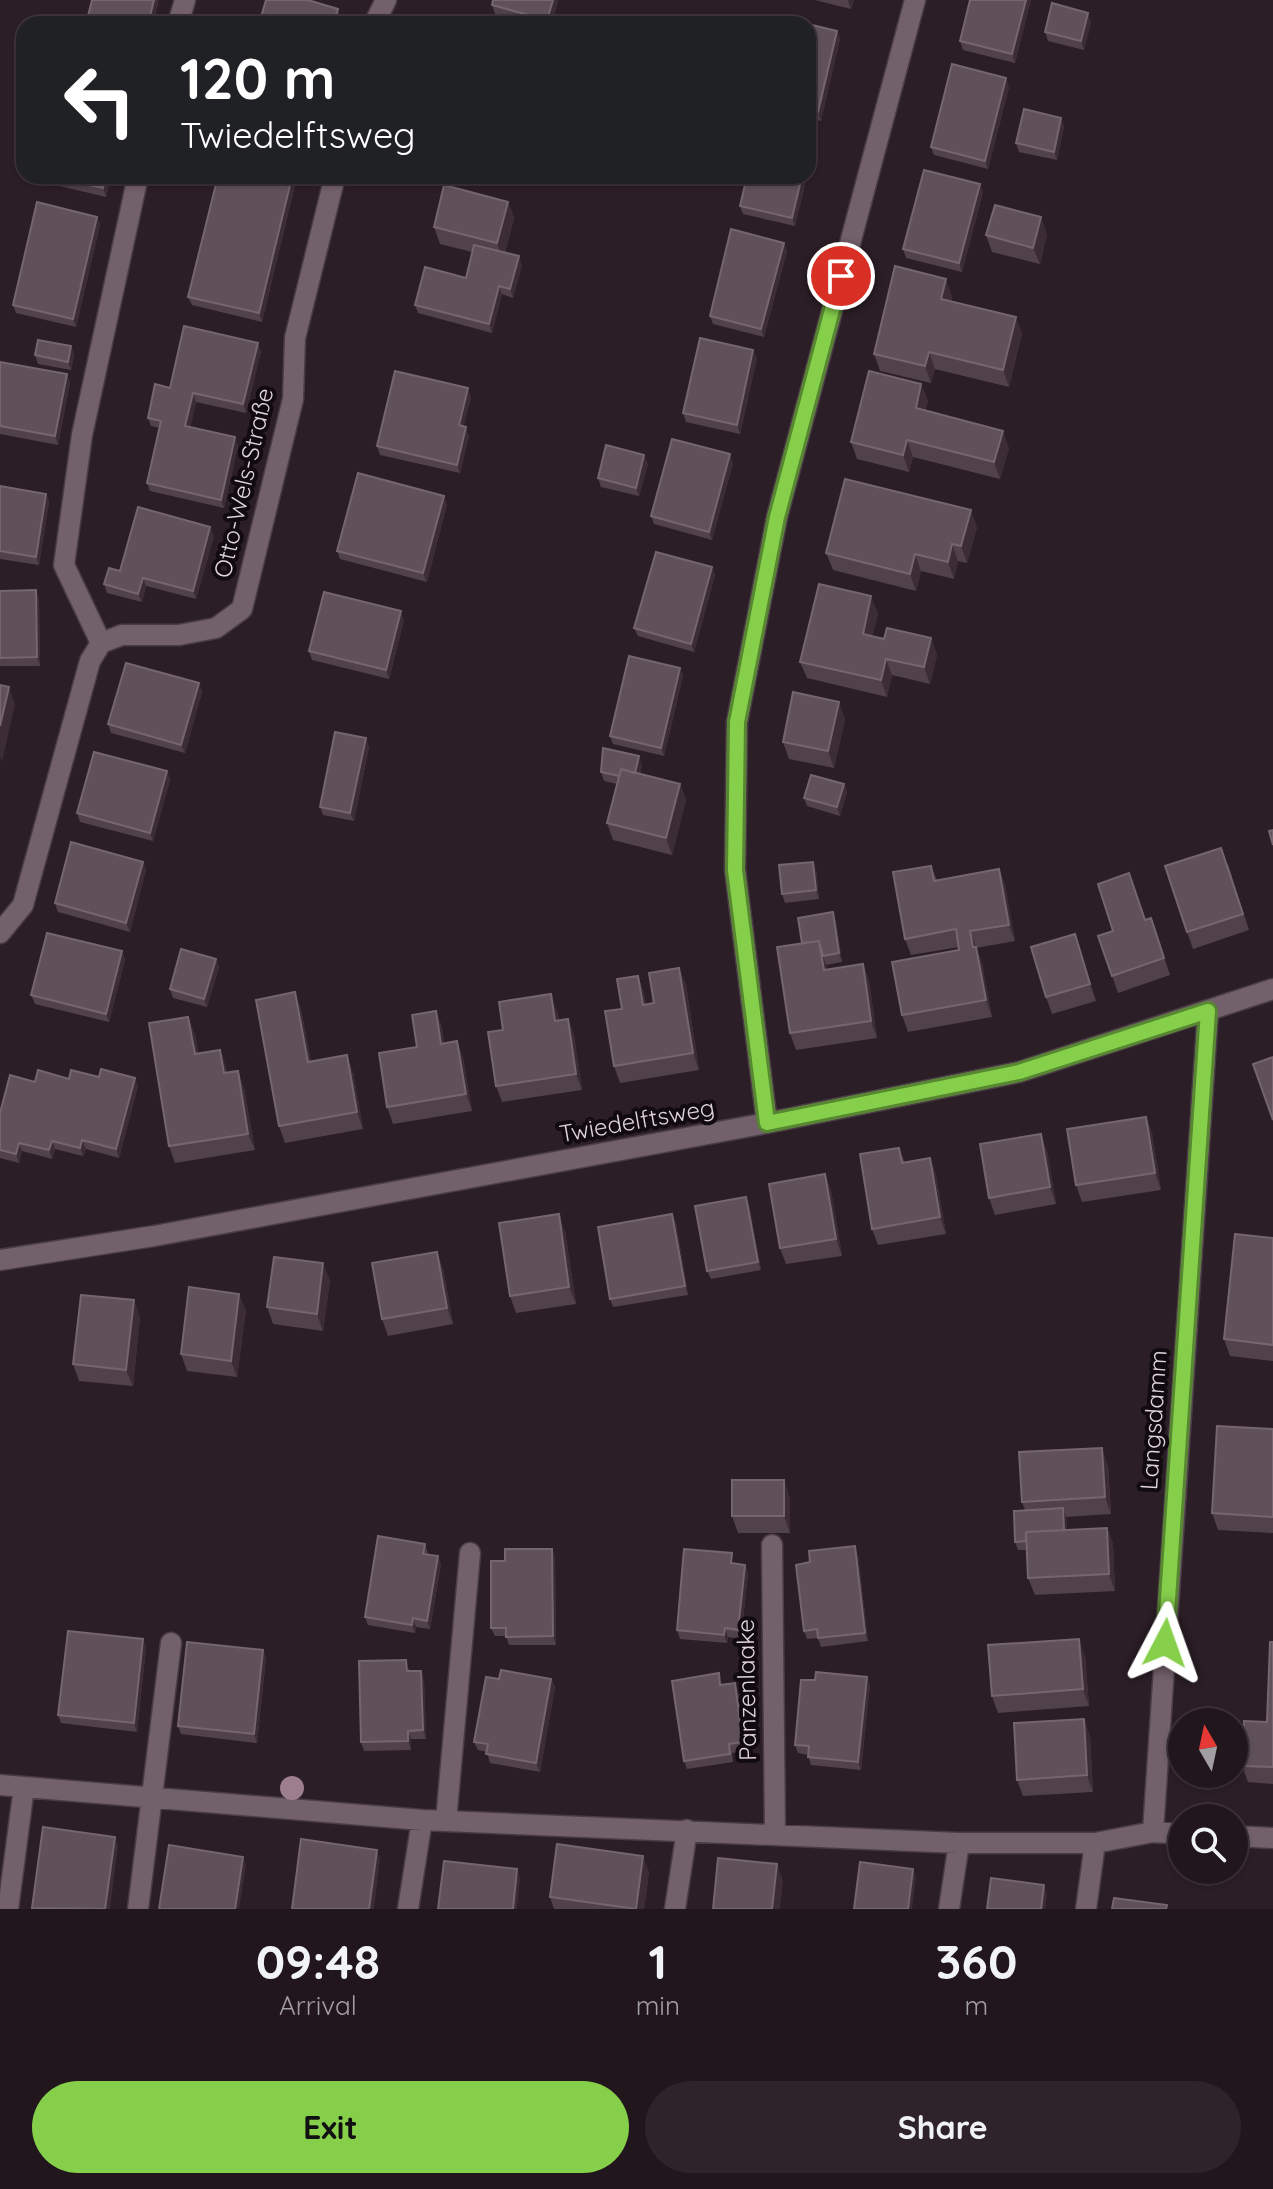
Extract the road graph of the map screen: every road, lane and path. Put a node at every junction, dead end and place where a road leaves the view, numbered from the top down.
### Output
1 (915, 0) edge
2 (136, 184) edge
3 (333, 184) edge
4 (101, 643) junction
5 (0, 933) edge
6 (1273, 989) edge
7 (1208, 1011) junction
8 (767, 1123) junction
9 (0, 1260) edge
10 (772, 1545) dead end
11 (470, 1553) dead end
12 (171, 1643) dead end
13 (0, 1785) edge
14 (24, 1787) junction
15 (152, 1798) junction
16 (422, 1820) junction
17 (446, 1821) junction
18 (687, 1830) junction
19 (1153, 1832) junction
20 (1168, 1833) edge
21 (775, 1834) junction
22 (1248, 1837) edge
23 (1273, 1838) edge
24 (959, 1843) junction
25 (1095, 1843) junction
26 (8, 1909) edge
27 (138, 1909) edge
28 (408, 1909) edge
29 (675, 1909) edge
30 (949, 1909) edge
31 (1086, 1909) edge

1 - 8 street
2 - 4 street
3 - 4 street, Otto-Wels-Straße
4 - 5 street
6 - 7 street, Twiedelftsweg
7 - 8 street, Twiedelftsweg
7 - 19 street, Langsdamm
8 - 9 street, Twiedelftsweg
10 - 21 street, Panzenlaake
11 - 17 street
12 - 15 street
13 - 14 street
14 - 15 street
14 - 26 street
15 - 16 street
15 - 27 street
16 - 17 street
16 - 28 street
17 - 18 street
18 - 21 street
18 - 29 street
19 - 20 street
19 - 25 street
21 - 24 street
22 - 23 street
24 - 25 street
24 - 30 street
25 - 31 street

